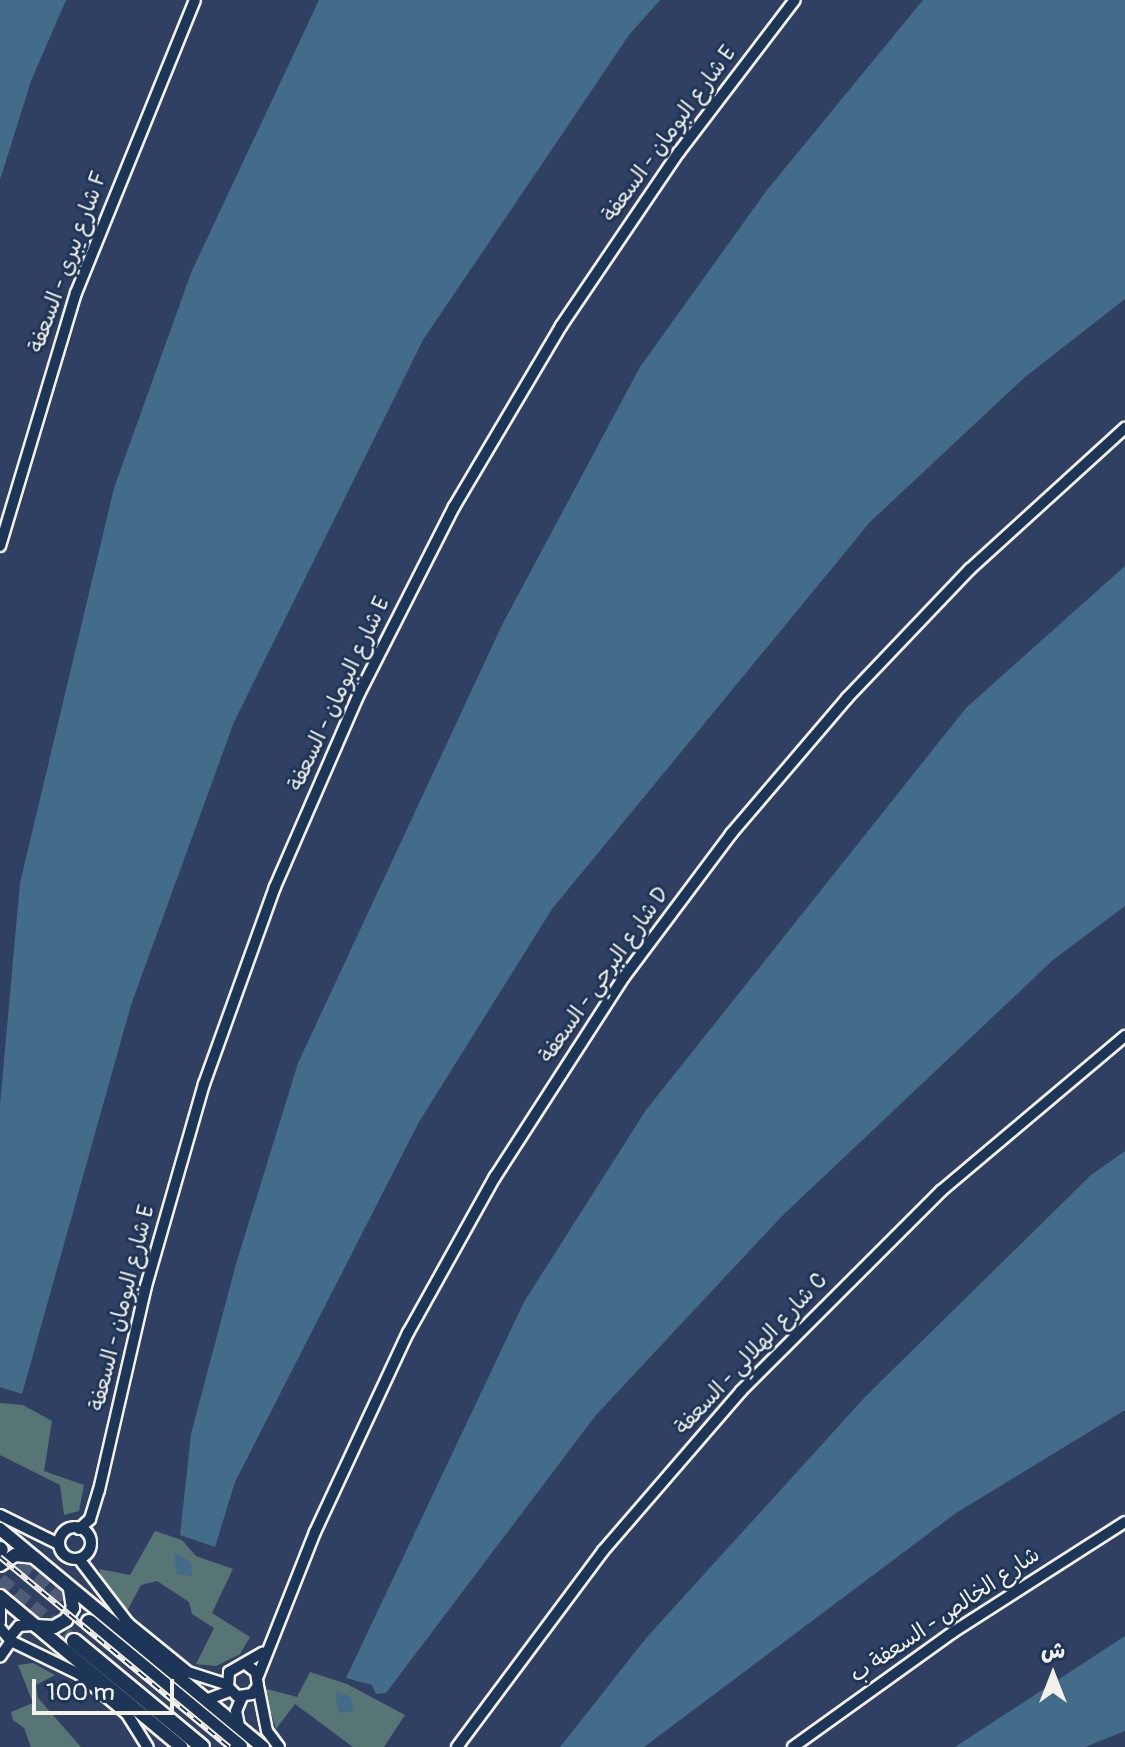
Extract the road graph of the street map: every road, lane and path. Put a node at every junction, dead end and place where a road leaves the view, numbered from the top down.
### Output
1 (195, 0) edge
2 (795, 0) edge
3 (1125, 428) edge
4 (0, 546) edge
5 (1125, 1036) edge
6 (99, 1490) junction
7 (0, 1515) edge
8 (1125, 1522) edge
9 (0, 1529) edge
10 (79, 1529) junction
11 (40, 1531) junction
12 (65, 1531) junction
13 (59, 1545) junction
14 (89, 1546) junction
15 (36, 1558) junction
16 (78, 1559) junction
17 (0, 1565) edge
18 (94, 1577) junction
19 (70, 1588) junction
20 (0, 1597) edge
21 (89, 1622) tunnel mouth
22 (0, 1625) edge
23 (33, 1625) junction
24 (10, 1639) junction
25 (74, 1641) tunnel mouth
26 (265, 1650) junction
27 (35, 1652) junction
28 (3, 1655) edge
29 (247, 1665) junction
30 (258, 1681) junction
31 (228, 1682) junction
32 (244, 1696) junction
33 (206, 1700) junction
34 (264, 1715) junction
35 (239, 1726) junction
36 (177, 1745) edge
37 (148, 1747) edge
38 (202, 1747) edge
39 (240, 1747) edge
40 (263, 1747) edge
41 (279, 1747) edge
42 (457, 1747) edge
43 (793, 1747) edge

1 - 4 street, شارع يبري - السعفة F
2 - 6 street, شارع البومان - السعفة E
3 - 26 street, شارع البرحي - السعفة D
5 - 42 street, شارع الهلالي - السعفة C
6 - 10 street, شارع البومان - السعفة E
6 - 14 street, شارع البومان - السعفة E
7 - 11 street
8 - 43 street, شارع الخالص - السعفة ب
9 - 15 street
10 - 12 street
10 - 14 street
11 - 12 street
11 - 13 street
12 - 13 street
13 - 15 street
13 - 16 street
14 - 16 street
14 - 18 street
15 - 17 street
15 - 19 street
16 - 18 street
16 - 19 street
18 - 31 street
19 - 23 street
19 - 33 street
20 - 22 street
20 - 23 street
21 - 39 main road
22 - 24 street
23 - 24 street
23 - 36 street
24 - 27 street
24 - 28 street
25 - 38 main road
26 - 29 street, شارع البرحي - السعفة D
26 - 30 street, شارع البرحي - السعفة D
27 - 28 street
27 - 37 street
29 - 30 street
29 - 31 street, شارع البرحي - السعفة D
30 - 32 street
30 - 34 street
31 - 32 street
31 - 33 street
32 - 34 street
32 - 35 street
33 - 35 street
34 - 41 street
35 - 40 street

